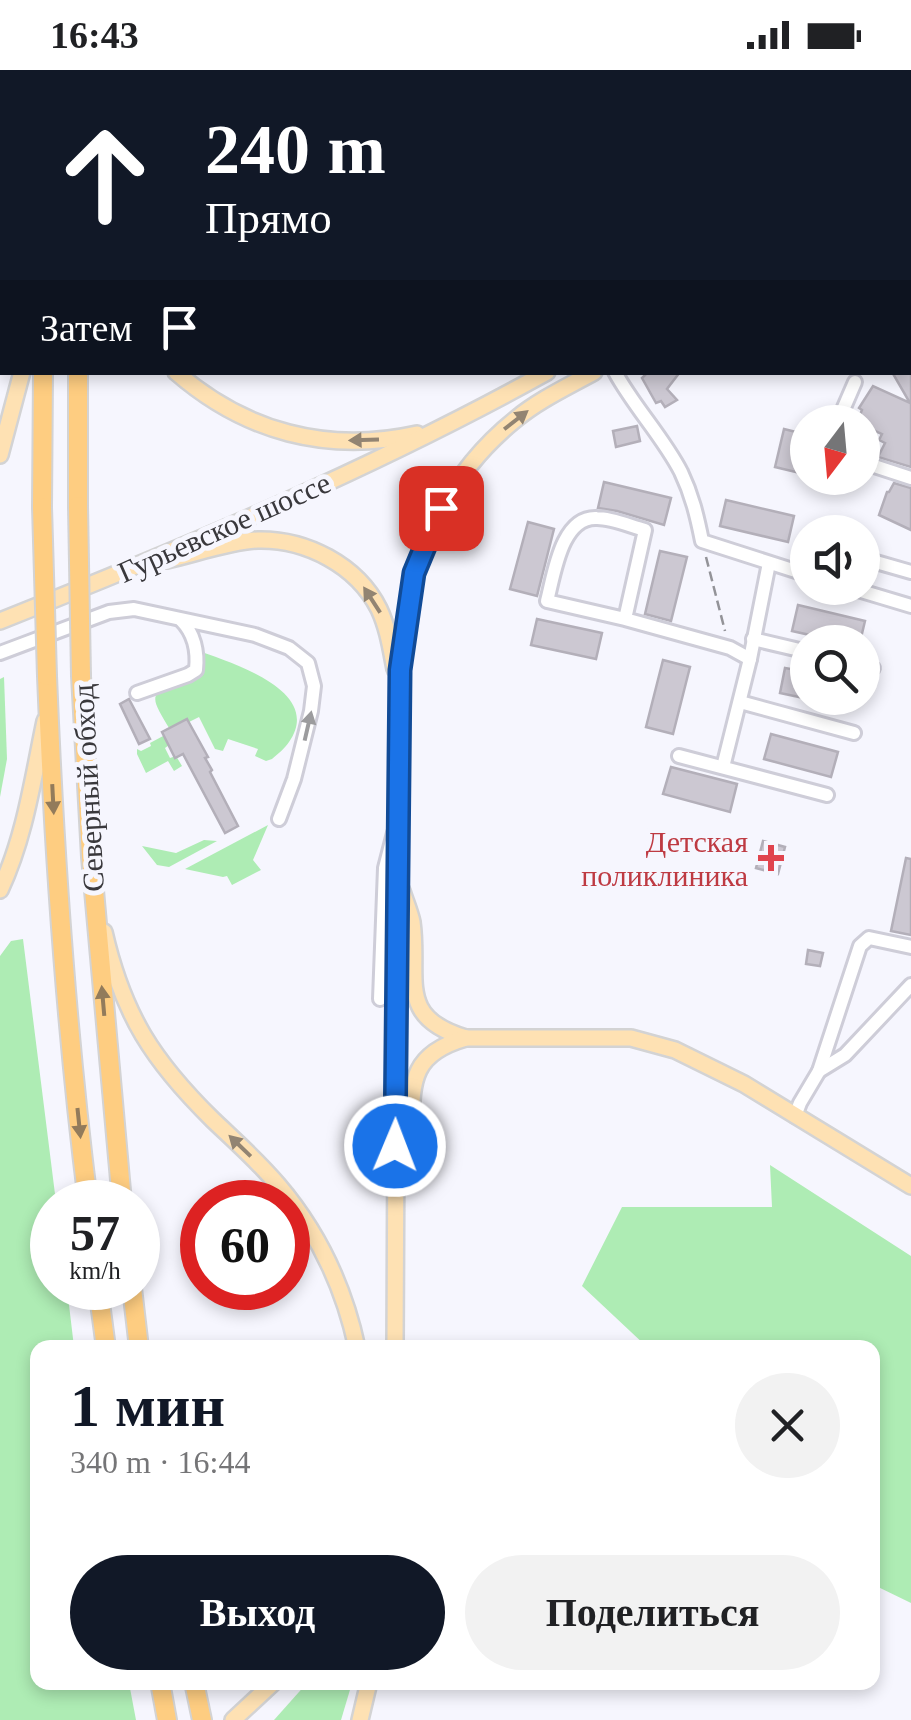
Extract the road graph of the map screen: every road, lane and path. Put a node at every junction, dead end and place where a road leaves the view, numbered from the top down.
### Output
1 (21, 375) edge
2 (43, 375) edge
3 (78, 375) edge
4 (180, 375) edge
5 (542, 375) edge
6 (589, 375) edge
7 (617, 375) edge
8 (855, 382) dead end
9 (846, 405) edge
10 (445, 426) junction
11 (0, 455) edge
12 (880, 468) edge
13 (911, 478) edge
14 (702, 540) junction
15 (769, 563) junction
16 (880, 563) edge
17 (133, 568) junction
18 (790, 569) edge
19 (911, 572) edge
20 (880, 597) edge
21 (911, 606) edge
22 (180, 619) junction
23 (625, 619) junction
24 (0, 620) edge
25 (753, 640) junction
26 (730, 648) junction
27 (790, 648) edge
28 (0, 654) edge
29 (750, 660) junction
30 (399, 692) junction
31 (137, 693) dead end
32 (48, 702) junction
33 (740, 702) junction
34 (854, 733) dead end
35 (679, 756) dead end
36 (723, 766) junction
37 (827, 795) dead end
38 (279, 818) dead end
39 (398, 819) junction
40 (90, 857) junction
41 (398, 880) junction
42 (0, 890) edge
43 (911, 947) edge
44 (911, 985) edge
45 (380, 1000) dead end
46 (466, 1038) junction
47 (819, 1071) junction
48 (795, 1116) junction
49 (86, 1180) edge
50 (120, 1180) edge
51 (911, 1186) edge
52 (394, 1200) junction
53 (101, 1310) edge
54 (135, 1310) edge
55 (105, 1340) edge
56 (138, 1340) edge
57 (355, 1340) edge
58 (394, 1340) edge
59 (161, 1690) edge
60 (196, 1690) edge
61 (265, 1690) edge
62 (368, 1690) edge
63 (167, 1720) edge
64 (202, 1720) edge
65 (233, 1720) edge
66 (360, 1720) edge

1 - 11 main road
2 - 32 highway, Северный обход, bridge
3 - 40 highway, Северный обход, bridge
10 -> 4 main road
5 - 10 main road
30 -> 6 main road
7 - 14 street
8 - 9 street
10 - 17 main road, Гурьевское шоссе
12 - 13 street
14 - 15 street
14 - 26 path
15 - 18 street
15 - 25 street
16 - 19 street
17 - 24 main road, Гурьевское шоссе
30 -> 17 main road
20 - 21 street
22 - 28 street
22 - 31 street
38 -> 22 street
23 - 23 street
23 - 26 street
25 - 27 street
25 - 29 street
26 - 29 street
29 - 33 street
30 - 39 main road
32 - 42 main road
32 -> 49 highway, Северный обход
33 - 34 street
33 - 36 street
35 - 36 street
36 - 37 street
39 - 41 main road
39 - 45 street
50 -> 40 highway, Северный обход
57 -> 40 main road
41 - 46 main road
41 - 52 main road
43 - 47 street
44 - 47 street
46 - 48 main road
46 - 52 main road
47 - 48 street
48 - 51 main road
52 - 58 main road
53 - 55 highway
54 - 56 highway
59 - 63 highway
60 - 64 highway
61 - 65 main road
62 - 66 main road

